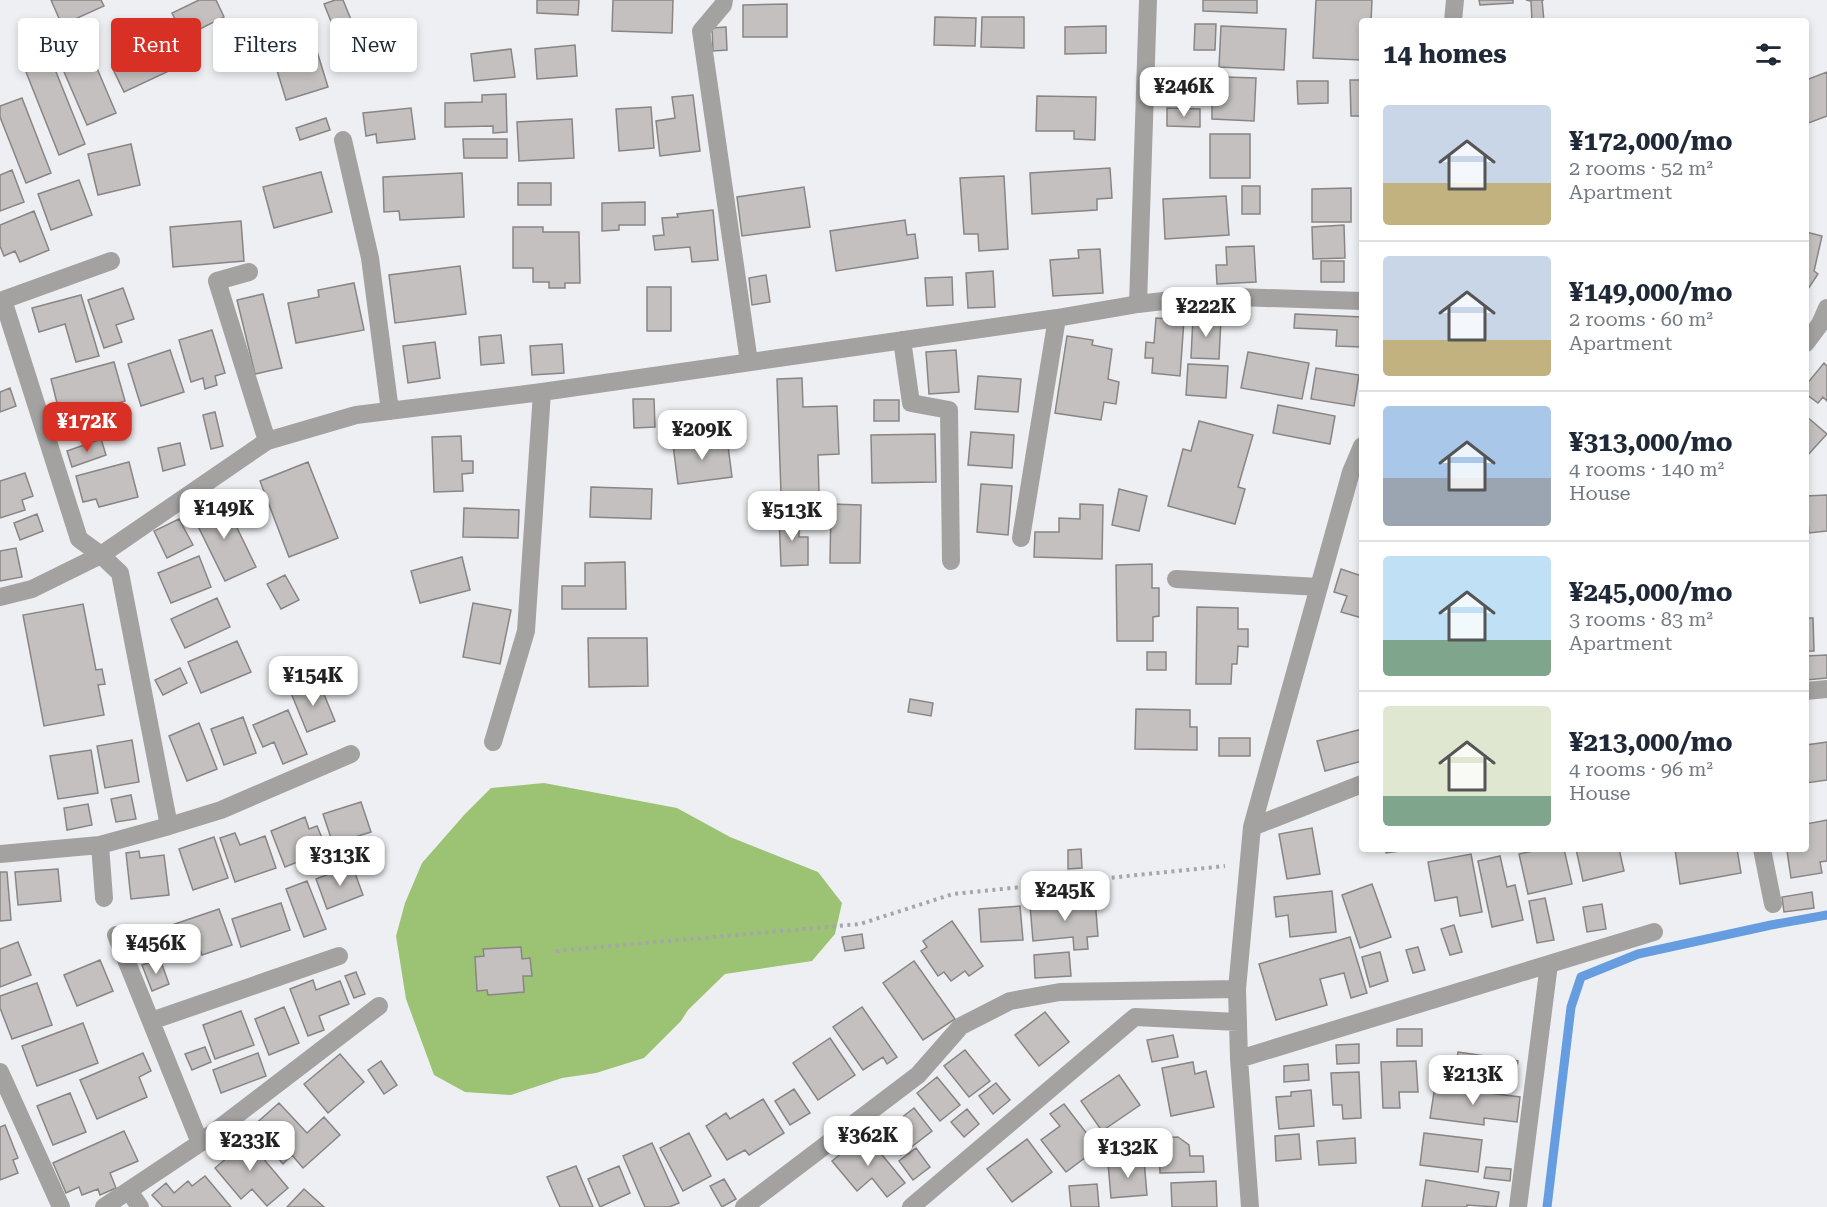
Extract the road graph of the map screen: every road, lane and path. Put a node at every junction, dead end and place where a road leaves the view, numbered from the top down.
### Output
1 (724, 0) edge
2 (1148, 0) edge
3 (1455, 0) edge
4 (1453, 18) edge
5 (343, 140) dead end
6 (111, 261) dead end
7 (249, 272) dead end
8 (1359, 301) edge
9 (1138, 303) junction
10 (1057, 318) junction
11 (1825, 321) edge
12 (902, 340) junction
13 (1809, 340) edge
14 (749, 362) junction
15 (542, 392) junction
16 (390, 411) junction
17 (267, 441) junction
18 (1359, 453) edge
19 (1021, 538) dead end
20 (101, 555) junction
21 (951, 561) dead end
22 (1176, 579) dead end
23 (1319, 586) junction
24 (0, 597) edge
25 (1827, 689) edge
26 (1809, 691) edge
27 (493, 742) dead end
28 (351, 754) dead end
29 (1359, 785) edge
30 (169, 826) junction
31 (1252, 827) junction
32 (100, 845) junction
33 (1763, 852) edge
34 (0, 854) edge
35 (1247, 864) junction
36 (104, 898) dead end
37 (1773, 904) dead end
38 (1654, 932) dead end
39 (117, 935) dead end
40 (556, 951) dead end
41 (339, 957) dead end
42 (1549, 964) junction
43 (1237, 989) junction
44 (379, 1006) dead end
45 (151, 1021) junction
46 (1238, 1022) junction
47 (1239, 1059) junction
48 (0, 1072) edge
49 (200, 1143) junction
50 (129, 1191) junction
51 (921, 1204) edge
52 (61, 1207) edge
53 (104, 1207) edge
54 (140, 1207) edge
55 (744, 1207) edge
56 (1250, 1207) edge
57 (1518, 1207) edge

1 - 14 street
2 - 9 street
3 - 4 street
5 - 16 street
6 - 20 street
7 - 17 street
8 - 9 street
9 - 10 street
10 - 12 street
10 - 19 street
11 - 13 street
12 - 14 street
12 - 21 street
14 - 15 street
15 - 16 street
15 - 27 street
16 - 17 street
17 - 20 street
18 - 23 street
20 - 24 street
20 - 30 street
22 - 23 street
23 - 31 street
25 - 26 street
28 - 30 street
29 - 31 street
30 - 32 street
31 - 35 street
32 - 34 street
32 - 36 street
33 - 37 street
35 - 40 path
35 - 43 street
38 - 42 street
39 - 45 street
41 - 45 street
42 - 47 street
42 - 57 street
43 - 46 street
43 - 55 street
44 - 49 street
45 - 49 street
46 - 47 street
46 - 51 street
47 - 56 street
48 - 52 street
49 - 50 street
50 - 53 street
50 - 54 street

